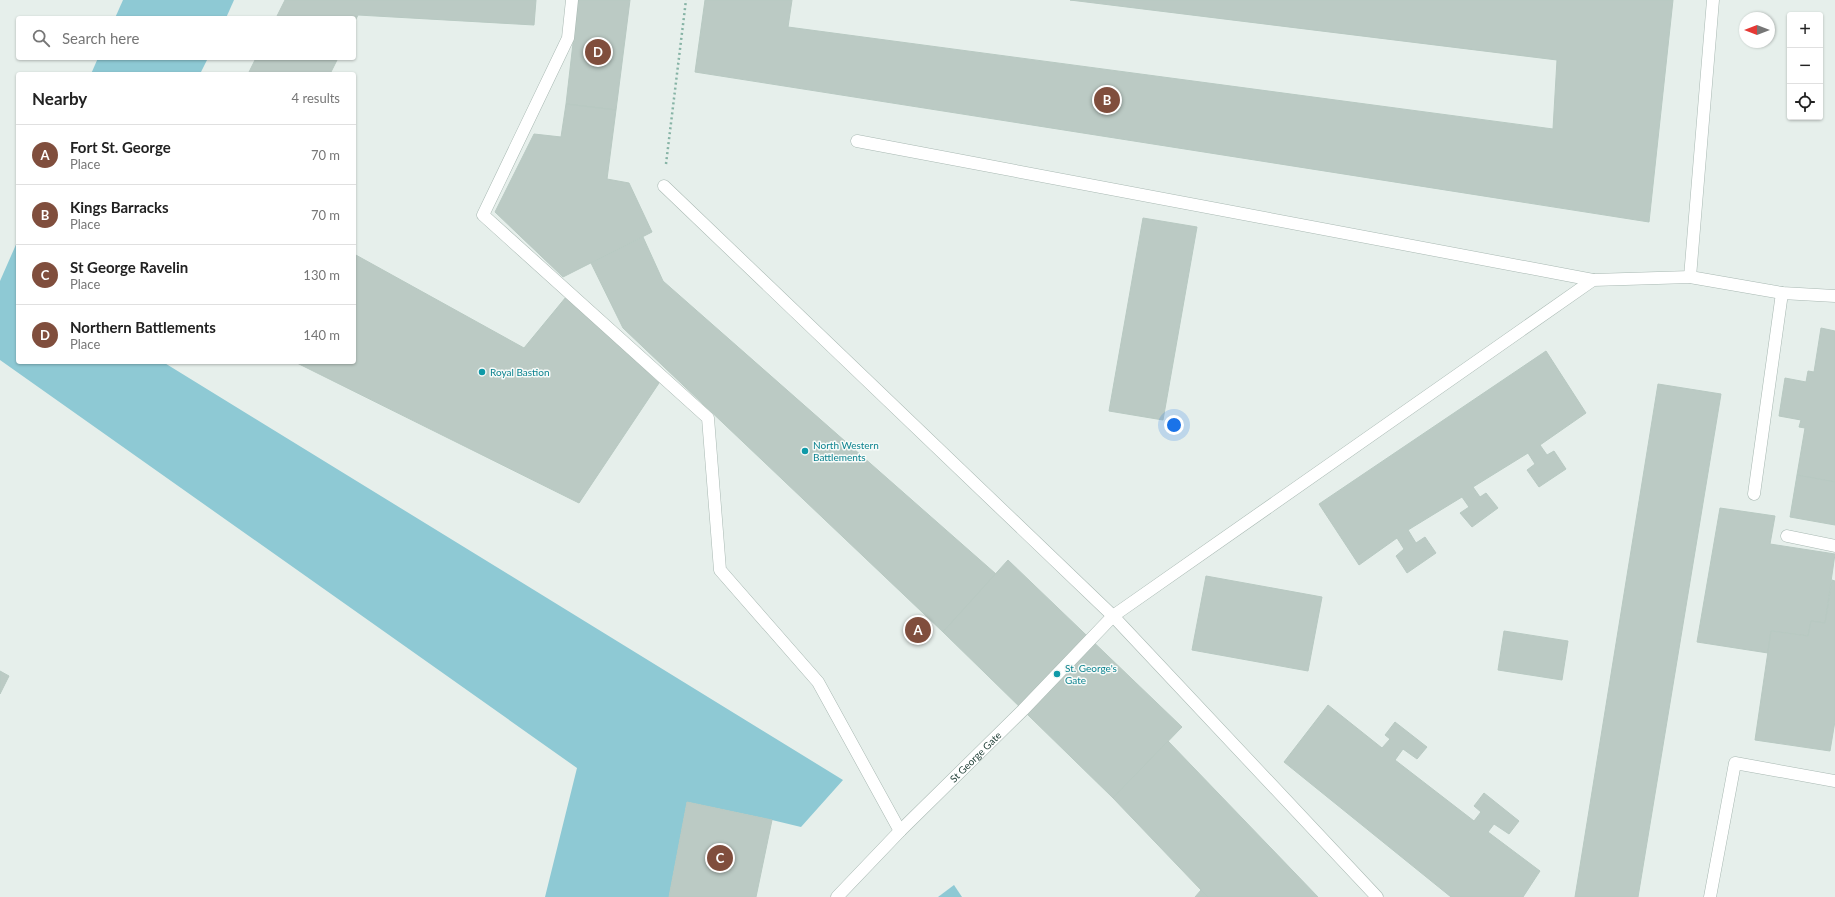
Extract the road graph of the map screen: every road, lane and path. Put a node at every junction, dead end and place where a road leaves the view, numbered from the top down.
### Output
1 (572, 0) edge
2 (686, 0) edge
3 (1713, 0) edge
4 (857, 141) dead end
5 (664, 186) joint
6 (1690, 277) junction
7 (1593, 280) junction
8 (1782, 293) junction
9 (1835, 296) edge
10 (1754, 494) dead end
11 (1787, 536) dead end
12 (1835, 546) edge
13 (1113, 616) junction
14 (1835, 781) edge
15 (900, 831) junction
16 (837, 897) edge
17 (1377, 897) edge
18 (1710, 897) edge

1 - 15 lane
2 - 5 path
3 - 6 lane
4 - 7 lane
5 - 13 lane
6 - 7 lane
6 - 8 lane
7 - 13 lane, St George Gate
8 - 9 lane
8 - 10 lane
11 - 12 lane
13 - 15 lane, St George Gate
13 - 17 lane
14 - 18 lane
15 - 16 lane, St George Gate

